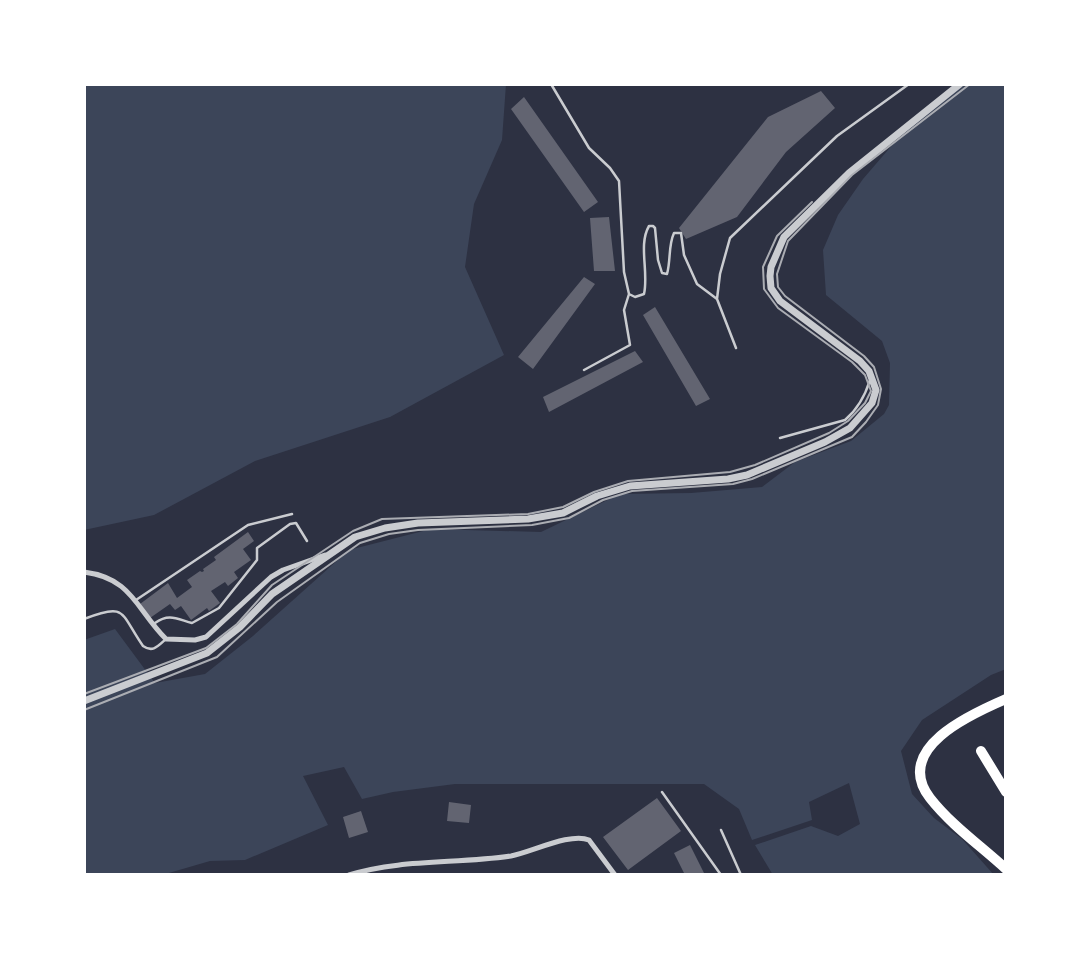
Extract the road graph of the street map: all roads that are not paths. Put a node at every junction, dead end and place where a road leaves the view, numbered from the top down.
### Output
1 (551, 84) edge
2 (909, 84) edge
3 (960, 84) edge
4 (629, 293) junction
5 (717, 299) junction
6 (736, 348) dead end
7 (584, 370) dead end
8 (871, 377) junction
9 (780, 438) dead end
10 (292, 514) dead end
11 (307, 541) dead end
12 (332, 553) junction
13 (84, 572) edge
14 (136, 600) junction
15 (84, 619) edge
16 (153, 626) junction
17 (166, 639) junction
18 (1006, 699) edge
19 (84, 701) edge
20 (981, 751) dead end
21 (662, 792) dead end
22 (1006, 792) edge
23 (721, 830) dead end
24 (1006, 869) edge
25 (349, 875) edge
26 (615, 875) edge
27 (721, 875) edge
28 (741, 875) edge

1 - 4 lane
2 - 5 lane
3 - 8 street
4 - 5 lane
4 - 7 lane
5 - 6 lane
8 - 9 lane
8 - 12 street
10 - 14 lane
11 - 16 lane
12 - 17 street
12 - 19 street
13 - 14 street
14 - 16 street
15 - 17 lane
16 - 17 street
18 - 24 highway
20 - 22 highway
21 - 27 lane
23 - 28 lane
25 - 26 street

